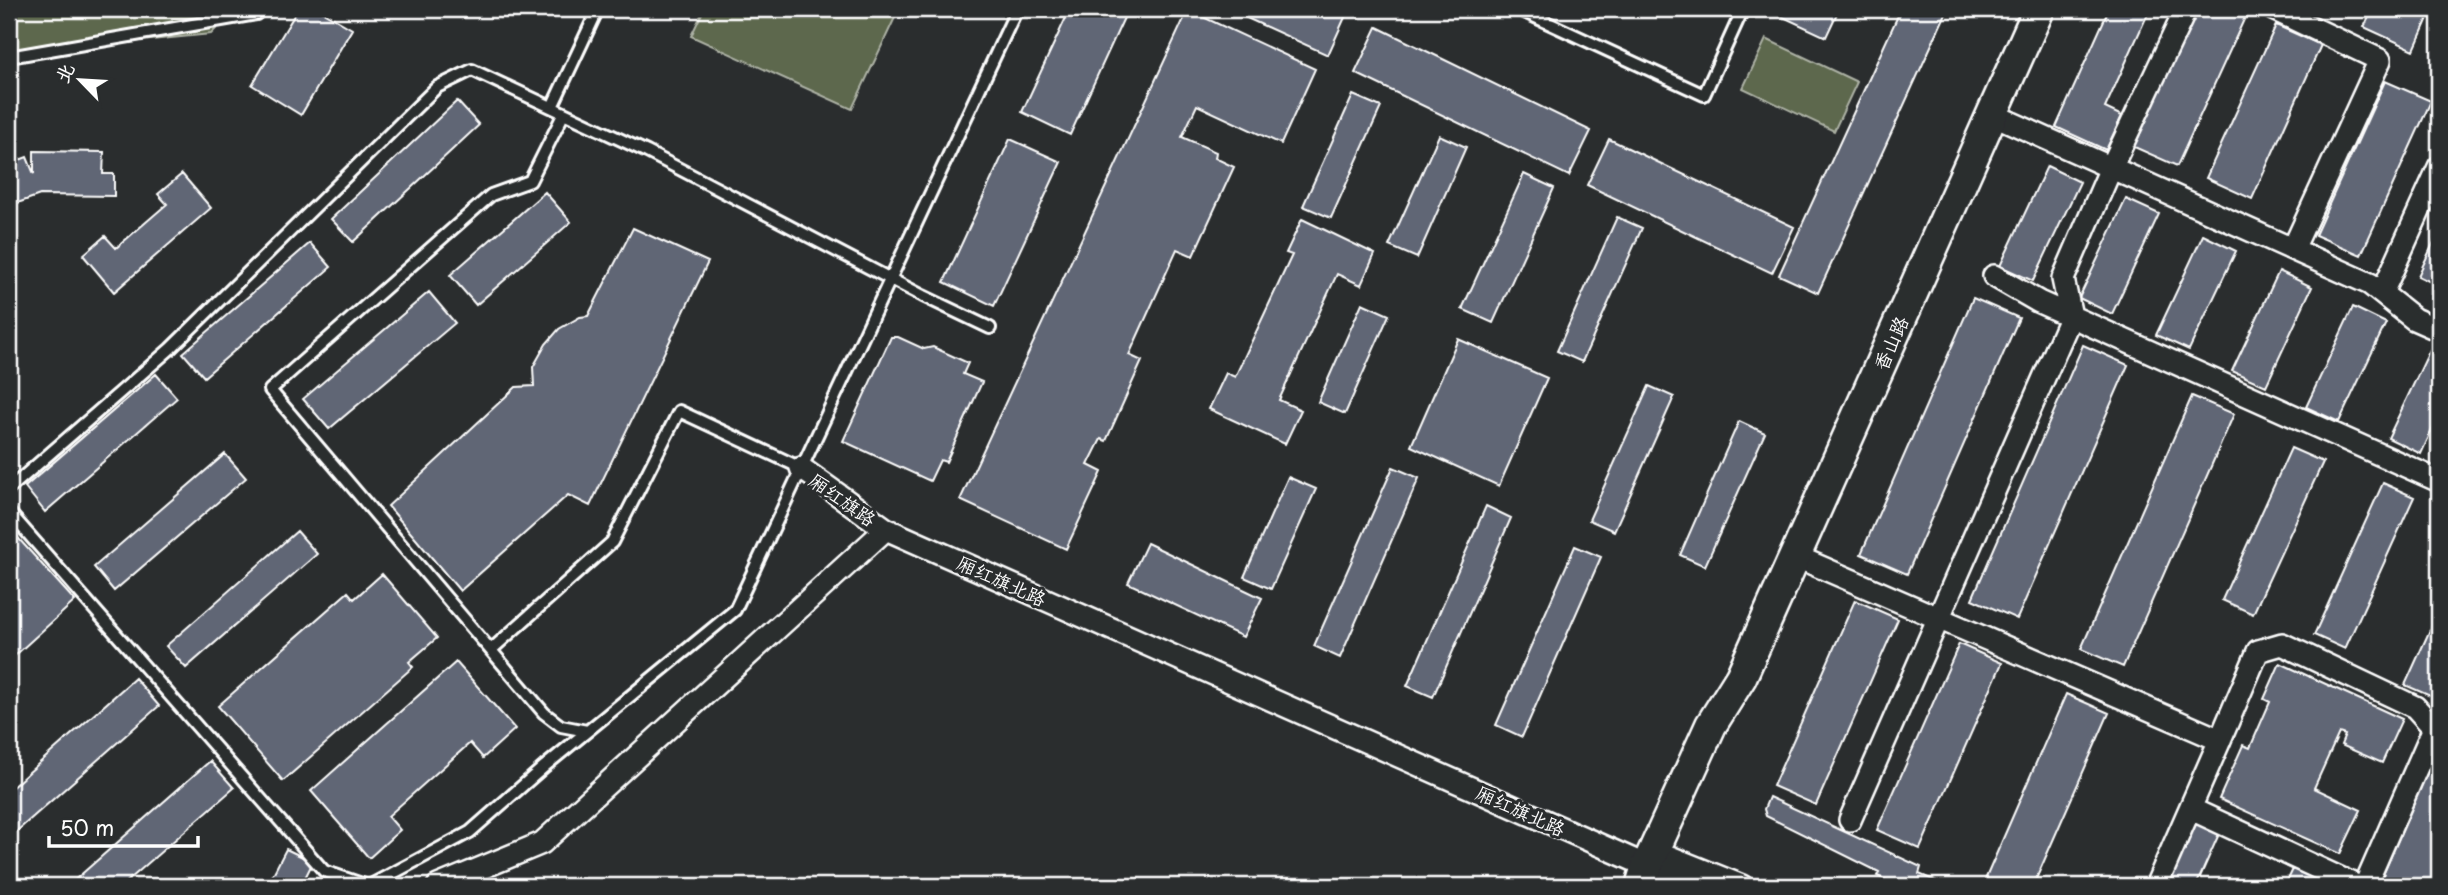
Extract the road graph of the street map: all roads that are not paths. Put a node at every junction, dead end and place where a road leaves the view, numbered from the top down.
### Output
1 (261, 9) edge
2 (598, 9) edge
3 (1017, 9) edge
4 (1518, 9) edge
5 (1743, 9) edge
6 (2039, 9) edge
7 (2186, 9) edge
8 (2273, 9) edge
9 (9, 57) edge
10 (552, 107) junction
11 (564, 113) junction
12 (1992, 114) junction
13 (2439, 167) edge
14 (2111, 168) junction
15 (2293, 249) junction
16 (1994, 276) dead end
17 (889, 278) junction
18 (2382, 293) junction
19 (2071, 316) junction
20 (990, 328) dead end
21 (2439, 330) edge
22 (800, 468) junction
23 (2439, 481) edge
24 (9, 489) edge
25 (9, 512) edge
26 (886, 529) junction
27 (1795, 556) junction
28 (1938, 618) junction
29 (491, 650) junction
30 (587, 731) junction
31 (2220, 740) junction
32 (2191, 809) junction
33 (1850, 820) dead end
34 (1661, 876) edge
35 (368, 886) edge
36 (438, 886) edge
37 (1742, 886) edge
38 (2156, 886) edge
39 (2357, 886) edge
40 (2365, 886) edge

1 - 9 lane
2 - 10 lane
3 - 17 lane
4 - 5 lane
6 - 12 street, 香山路
7 - 14 street
8 - 15 street
10 - 11 lane
10 - 24 lane
11 - 17 lane
11 - 29 lane
12 - 14 street
12 - 27 street, 香山路
13 - 18 street
14 - 15 street
14 - 19 street
15 - 18 street
16 - 19 street
17 - 20 lane
17 - 22 lane
18 - 21 street
19 - 23 street
19 - 28 street
22 - 26 street, 厢红旗路
22 - 29 lane
22 - 30 lane
25 - 35 lane
26 - 34 street, 厢红旗北路
26 - 36 street
27 - 28 street
27 - 34 street, 香山路
28 - 31 street
28 - 33 street
29 - 30 lane
30 - 35 lane
31 - 32 street
31 - 40 street
32 - 38 street
32 - 39 street
34 - 37 street

